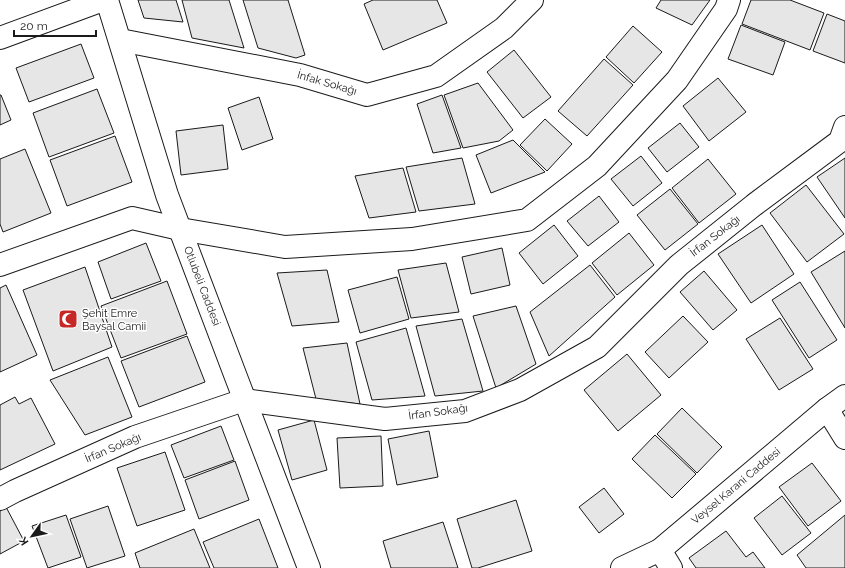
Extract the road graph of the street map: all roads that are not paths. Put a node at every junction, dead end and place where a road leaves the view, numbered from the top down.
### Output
1 (103, 0) edge
2 (107, 0) edge
3 (532, 0) edge
4 (729, 0) edge
5 (0, 38) edge
6 (120, 40) junction
7 (845, 127) edge
8 (180, 229) junction
9 (0, 265) edge
10 (845, 396) edge
11 (244, 400) junction
12 (826, 409) junction
13 (845, 438) edge
14 (0, 499) edge
15 (665, 559) edge
16 (309, 568) edge
17 (622, 568) edge

1 - 5 street
2 - 6 street, Otlubeli Caddesi
3 - 6 street, İnfak Sokağı
4 - 8 street
6 - 8 street, Otlubeli Caddesi
7 - 11 street, İrfan Sokağı
8 - 9 street
8 - 11 street, Otlubeli Caddesi
10 - 12 street, Veysel Karani Caddesi
11 - 14 street, İrfan Sokağı
11 - 16 street, Otlubeli Caddesi
12 - 13 street
12 - 15 street, Veysel Karani Caddesi
15 - 17 street, Veysel Karani Caddesi

